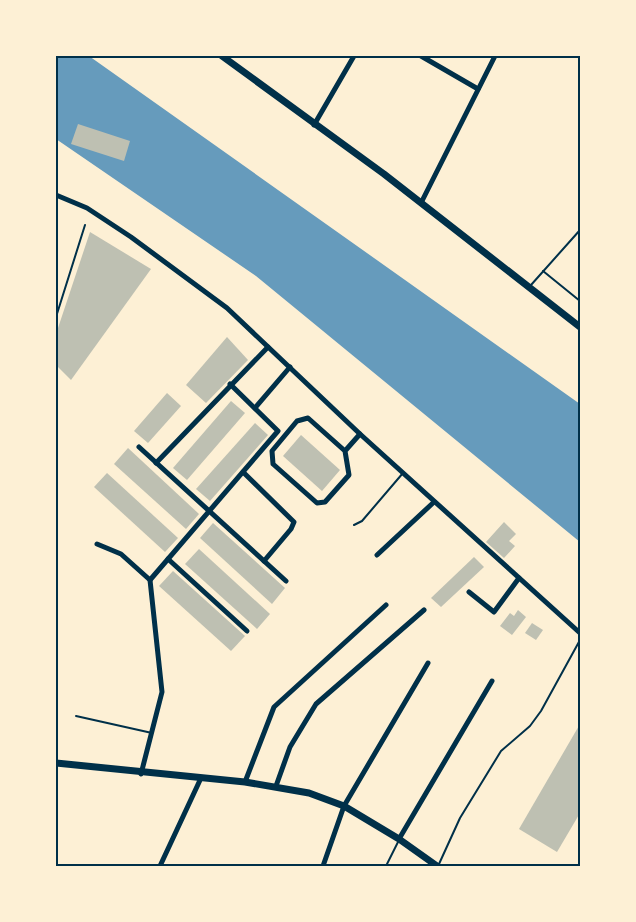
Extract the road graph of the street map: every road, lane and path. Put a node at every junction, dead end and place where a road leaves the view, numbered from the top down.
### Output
1 (222, 56) edge
2 (354, 56) edge
3 (421, 56) edge
4 (495, 56) edge
5 (478, 89) junction
6 (314, 125) junction
7 (56, 195) edge
8 (421, 202) junction
9 (86, 225) dead end
10 (580, 230) edge
11 (577, 234) junction
12 (580, 236) edge
13 (543, 271) junction
14 (529, 287) junction
15 (580, 301) edge
16 (56, 317) edge
17 (580, 327) edge
18 (268, 347) junction
19 (290, 367) junction
20 (230, 384) junction
21 (255, 408) junction
22 (360, 434) junction
23 (139, 447) dead end
24 (345, 450) junction
25 (156, 463) junction
26 (243, 472) junction
27 (403, 473) junction
28 (434, 502) junction
29 (209, 511) junction
30 (354, 525) dead end
31 (97, 544) dead end
32 (377, 555) dead end
33 (168, 559) junction
34 (264, 561) junction
35 (519, 578) junction
36 (150, 580) junction
37 (286, 581) dead end
38 (469, 592) dead end
39 (386, 605) dead end
40 (424, 610) dead end
41 (247, 631) dead end
42 (580, 633) edge
43 (580, 640) edge
44 (428, 663) dead end
45 (492, 681) dead end
46 (76, 716) dead end
47 (152, 733) junction
48 (56, 764) edge
49 (141, 774) junction
50 (201, 778) junction
51 (245, 782) junction
52 (276, 786) junction
53 (345, 806) junction
54 (399, 839) junction
55 (160, 867) edge
56 (323, 867) edge
57 (386, 867) edge
58 (438, 867) edge

1 - 6 street
2 - 6 street
3 - 5 street
4 - 5 street
5 - 8 street
6 - 8 street
7 - 18 street
8 - 14 street
9 - 16 lane
10 - 11 lane
11 - 12 lane
11 - 13 lane
13 - 14 lane
13 - 15 lane
14 - 17 street
18 - 19 street
18 - 20 street
19 - 21 street
19 - 22 street
20 - 21 street
20 - 25 street
21 - 26 street
22 - 24 street
22 - 27 street
23 - 25 street
24 - 24 street
25 - 29 street
26 - 29 street
26 - 34 street
27 - 28 street
27 - 30 lane
28 - 32 street
28 - 35 street
29 - 33 street
29 - 34 street
31 - 36 street
33 - 36 street
33 - 41 street
34 - 37 street
35 - 38 street
35 - 42 street
36 - 47 street
39 - 51 street
40 - 52 street
43 - 58 lane
44 - 53 street
45 - 54 street
46 - 47 lane
47 - 49 street
48 - 49 street
49 - 50 street
50 - 51 street
50 - 55 street
51 - 52 street
52 - 53 street
53 - 54 street
53 - 56 street
54 - 57 lane
54 - 58 street

